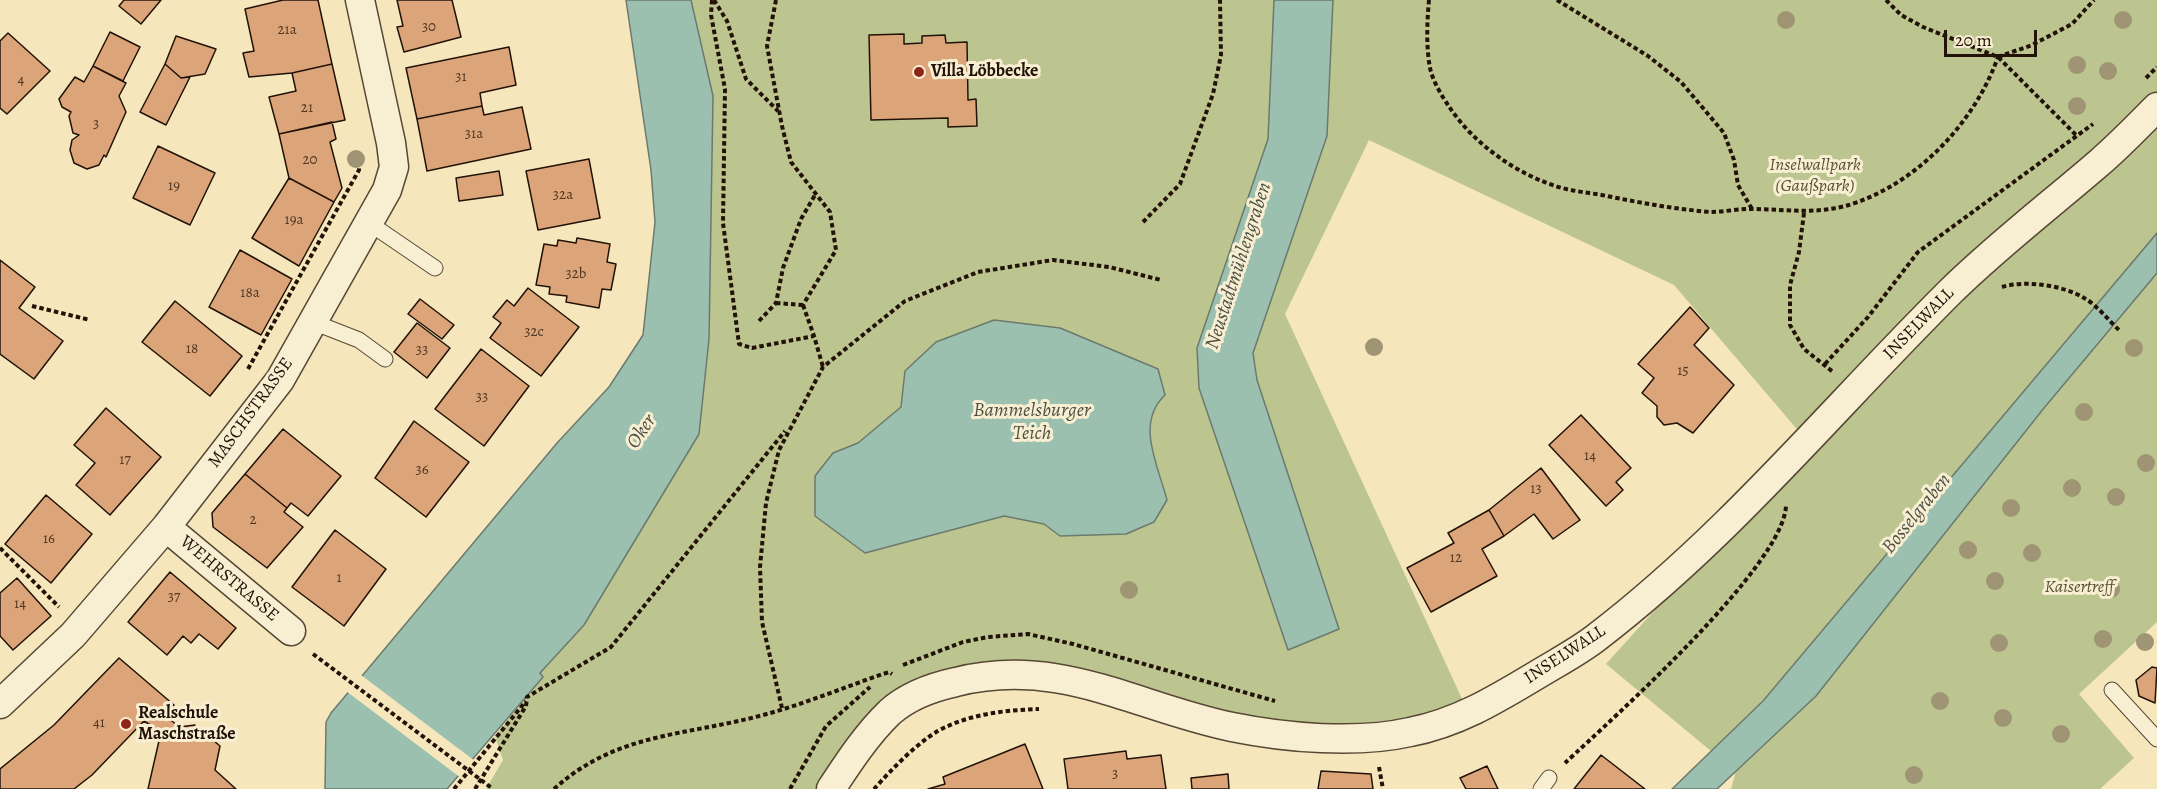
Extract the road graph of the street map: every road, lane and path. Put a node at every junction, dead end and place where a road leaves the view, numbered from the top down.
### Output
1 (360, 0) edge
2 (713, 0) edge
3 (776, 0) edge
4 (1220, 0) edge
5 (1429, 0) edge
6 (1557, 0) edge
7 (1886, 0) edge
8 (2094, 0) edge
9 (1998, 57) junction
10 (2157, 107) edge
11 (779, 112) junction
12 (2077, 136) junction
13 (360, 147) dead end
14 (2102, 161) junction
15 (815, 195) junction
16 (1752, 209) junction
17 (1804, 213) junction
18 (1143, 222) dead end
19 (369, 223) junction
20 (435, 268) dead end
21 (1161, 280) dead end
22 (1992, 290) dead end
23 (776, 303) junction
24 (803, 305) junction
25 (32, 306) dead end
26 (90, 320) dead end
27 (759, 321) dead end
28 (313, 322) junction
29 (2119, 330) dead end
30 (814, 336) junction
31 (385, 359) dead end
32 (1825, 364) junction
33 (823, 367) junction
34 (244, 376) dead end
35 (1849, 398) junction
36 (789, 427) junction
37 (1778, 471) junction
38 (166, 527) junction
39 (0, 548) edge
40 (63, 612) dead end
41 (291, 631) dead end
42 (313, 654) dead end
43 (2112, 690) dead end
44 (526, 701) junction
45 (1282, 703) dead end
46 (0, 704) edge
47 (782, 708) dead end
48 (1047, 708) dead end
49 (764, 715) dead end
50 (2157, 739) edge
51 (1378, 759) dead end
52 (481, 780) junction
53 (1545, 784) edge
54 (475, 788) edge
55 (454, 789) edge
56 (493, 789) edge
57 (554, 789) edge
58 (790, 789) edge
59 (831, 789) edge
60 (874, 789) edge
61 (1383, 789) edge

1 - 19 street, MASCHSTRASSE
2 - 11 path
2 - 30 path
3 - 11 path
4 - 18 path
5 - 16 path
6 - 16 path
7 - 9 path
8 - 9 path
9 - 12 path
9 - 17 path
10 - 14 street, INSELWALL
11 - 15 path
12 - 14 path
12 - 32 path
13 - 34 path
14 - 35 street, INSELWALL
15 - 23 path
15 - 24 path
16 - 17 path
17 - 32 path
19 - 20 lane
19 - 28 street, MASCHSTRASSE
21 - 33 path
22 - 29 path
23 - 24 path
23 - 27 path
24 - 30 path
25 - 26 path
28 - 31 lane
28 - 38 street, MASCHSTRASSE
30 - 33 path
32 - 35 path
33 - 36 path
35 - 37 street, INSELWALL
36 - 44 path
36 - 47 path
37 - 53 path
37 - 59 street, INSELWALL
38 - 41 street, WEHRSTRASSE
38 - 46 street, MASCHSTRASSE
39 - 40 path
42 - 52 path, bridge
43 - 50 lane
44 - 52 path
44 - 55 path
45 - 58 path
48 - 60 path
49 - 57 path
51 - 61 path
52 - 54 path
52 - 56 path, bridge

